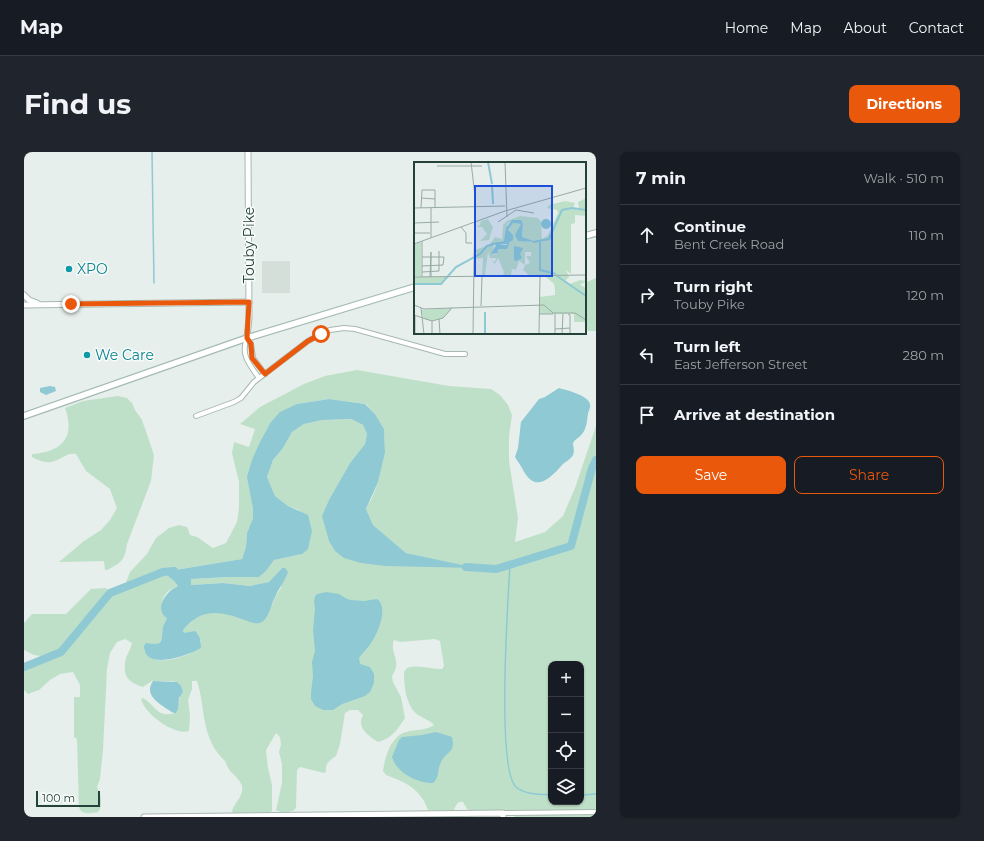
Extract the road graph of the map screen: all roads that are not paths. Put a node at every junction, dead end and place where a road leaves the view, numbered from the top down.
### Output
1 (248, 152) edge
2 (596, 233) edge
3 (586, 236) edge
4 (414, 287) edge
5 (24, 295) edge
6 (249, 302) junction
7 (24, 304) edge
8 (41, 304) junction
9 (247, 338) junction
10 (465, 354) dead end
11 (265, 374) junction
12 (259, 378) junction
13 (24, 416) edge
14 (196, 416) dead end
15 (596, 812) edge
16 (503, 815) edge
17 (144, 817) edge

1 - 6 street, Touby Pike
2 - 3 main road
4 - 9 main road
5 - 8 street
6 - 8 street
6 - 9 street, Touby Pike
7 - 8 street
9 - 11 street, Touby Pike
9 - 12 street, Touby Pike
9 - 13 main road
10 - 11 street
11 - 12 street
12 - 14 street
15 - 16 street
16 - 17 street

